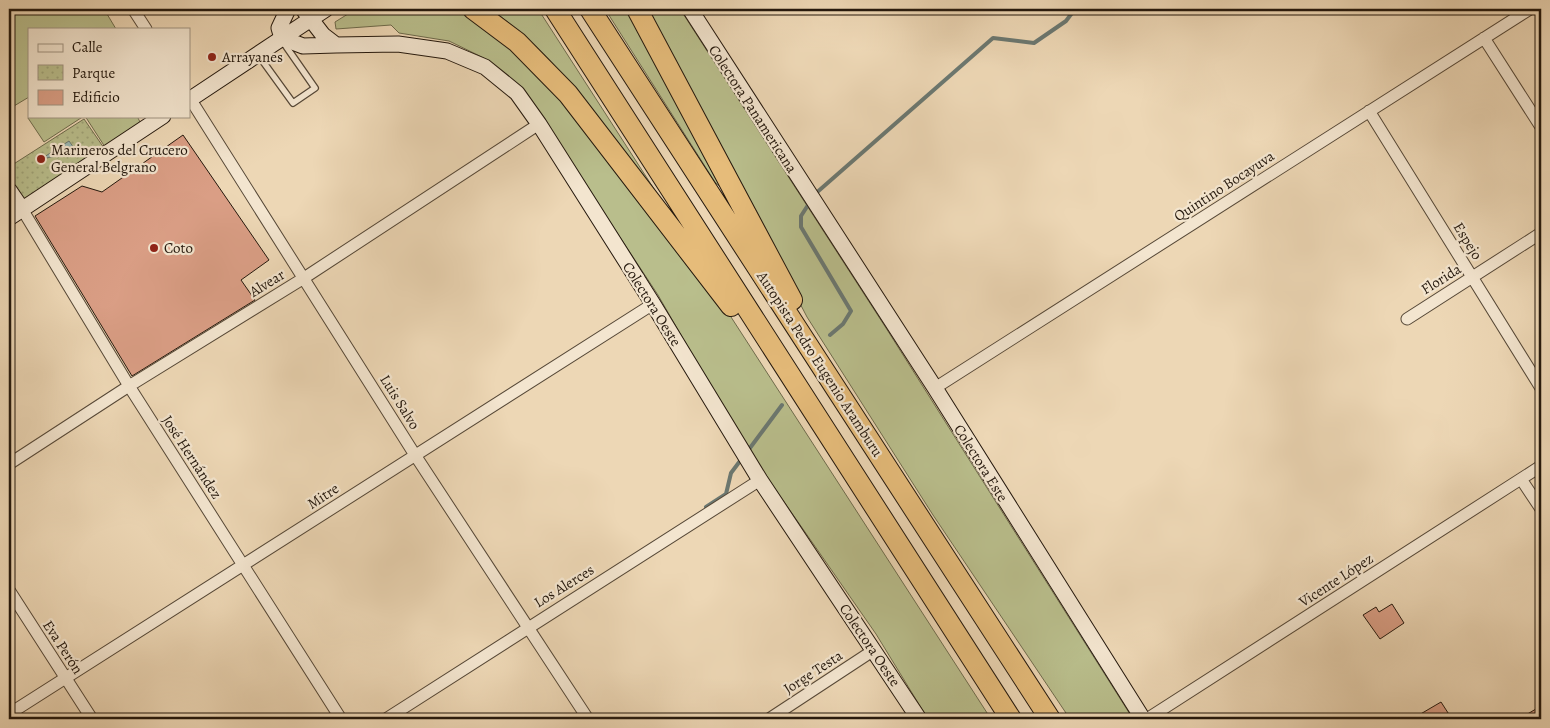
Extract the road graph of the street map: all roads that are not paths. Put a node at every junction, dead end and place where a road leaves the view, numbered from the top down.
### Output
1 (133, 9) edge
2 (288, 9) edge
3 (326, 9) edge
4 (473, 9) edge
5 (555, 9) edge
6 (590, 9) edge
7 (637, 9) edge
8 (690, 9) edge
9 (1530, 9) edge
10 (307, 14) edge
11 (145, 28) edge
12 (282, 38) junction
13 (1484, 38) junction
14 (336, 45) junction
15 (258, 54) junction
16 (190, 97) edge
17 (190, 100) edge
18 (1369, 111) junction
19 (160, 118) edge
20 (539, 124) junction
21 (1541, 127) edge
22 (9, 190) edge
23 (817, 208) joint
24 (15, 214) edge
25 (1541, 233) edge
26 (1472, 277) junction
27 (304, 278) junction
28 (653, 304) junction
29 (1407, 319) dead end
30 (129, 386) junction
31 (934, 388) junction
32 (1541, 388) edge
33 (848, 408) junction
34 (815, 415) junction
35 (415, 455) junction
36 (9, 464) edge
37 (1541, 466) edge
38 (1521, 479) junction
39 (760, 480) junction
40 (1541, 509) edge
41 (244, 565) junction
42 (9, 590) edge
43 (528, 627) junction
44 (874, 650) junction
45 (967, 652) junction
46 (66, 678) junction
47 (9, 714) edge
48 (92, 719) edge
49 (341, 719) edge
50 (386, 719) edge
51 (588, 719) edge
52 (768, 719) edge
53 (919, 719) edge
54 (1005, 719) edge
55 (1010, 719) edge
56 (1050, 719) edge
57 (1143, 719) edge
58 (1147, 719) edge

1 - 11 street
2 - 12 street
3 - 10 street
4 - 34 highway
5 - 34 highway, Autopista Pedro Eugenio Aramburu
6 - 33 highway, Autopista Pedro Eugenio Aramburu
7 - 33 highway
8 - 23 street, Colectora Panamericana
9 - 13 street, Quintino Bocayuva
10 - 12 street
10 - 14 street
12 - 14 street, Colectora Oeste
12 - 15 street
12 - 15 lane
13 - 18 street, Quintino Bocayuva
13 - 21 street
14 - 20 street, Colectora Oeste
15 - 16 street
17 - 27 street, Luis Salvo
18 - 26 street, Espejo
18 - 31 street, Quintino Bocayuva
19 - 24 street
20 - 27 street, Alvear
20 - 28 street, Colectora Oeste
22 - 24 street
23 - 31 street, Colectora Este
24 - 30 street, José Hernández
25 - 26 street, Florida
26 - 29 street, Florida
26 - 32 street, Espejo
27 - 30 street, Alvear
27 - 35 street, Luis Salvo
28 - 35 street, Mitre
28 - 39 street, Colectora Oeste
30 - 36 street, Alvear
30 - 41 street, José Hernández
31 - 57 street, Colectora Este
33 - 56 highway, Autopista Pedro Eugenio Aramburu
34 - 45 highway, Autopista Pedro Eugenio Aramburu
35 - 41 street, Mitre
35 - 43 street, Luis Salvo
37 - 38 street, Vicente López
38 - 40 street
38 - 58 street, Vicente López
39 - 43 street, Los Alerces
39 - 44 street, Colectora Oeste
41 - 46 street, Mitre
41 - 49 street, José Hernández
42 - 46 street, Eva Perón
43 - 50 street, Los Alerces
43 - 51 street, Luis Salvo
44 - 52 street, Jorge Testa
44 - 53 street, Colectora Oeste
45 - 54 highway
45 - 55 highway, Autopista Pedro Eugenio Aramburu
46 - 47 street, Mitre
46 - 48 street, Eva Perón

